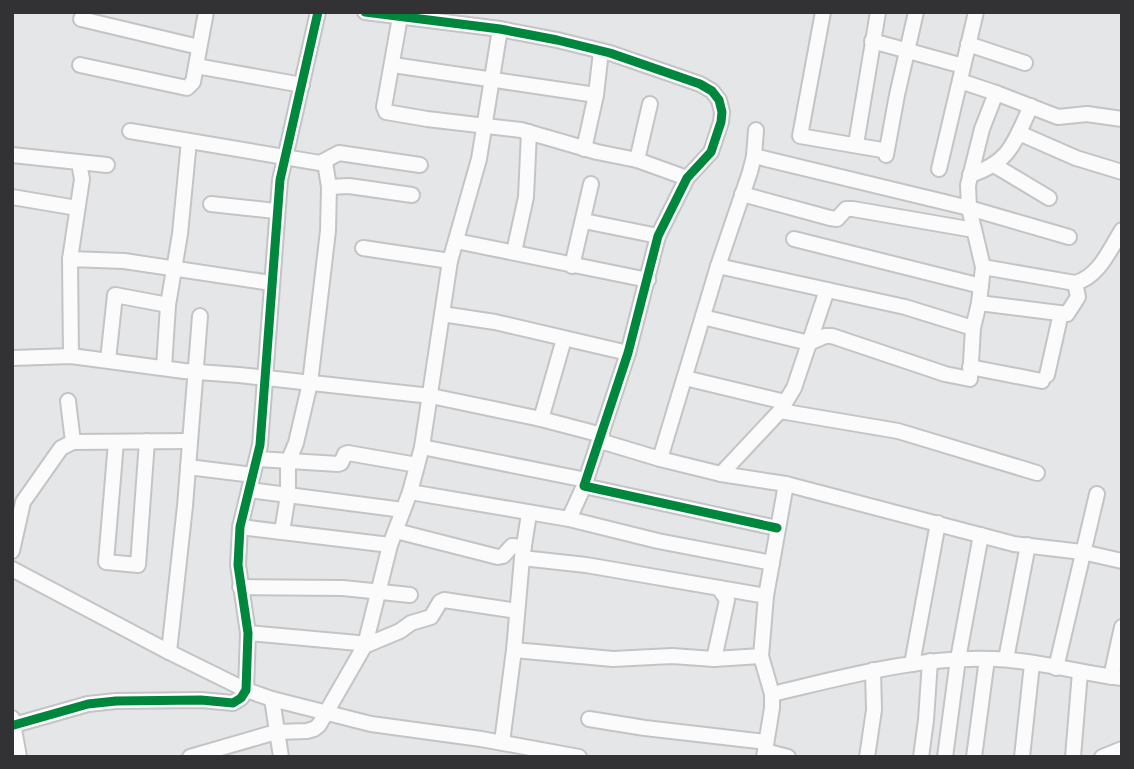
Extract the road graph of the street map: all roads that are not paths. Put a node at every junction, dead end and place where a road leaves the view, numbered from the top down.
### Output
1 (206, 12) edge
2 (318, 12) edge
3 (365, 12) edge
4 (823, 12) edge
5 (878, 12) edge
6 (916, 12) edge
7 (975, 12) edge
8 (400, 17) junction
9 (80, 19) dead end
10 (500, 29) junction
11 (872, 41) junction
12 (968, 44) junction
13 (200, 47) junction
14 (907, 50) junction
15 (601, 51) junction
16 (1025, 63) dead end
17 (80, 65) dead end
18 (393, 65) junction
19 (196, 66) junction
20 (963, 66) junction
21 (492, 80) junction
22 (960, 81) junction
23 (302, 85) junction
24 (996, 93) junction
25 (596, 95) junction
26 (650, 104) dead end
27 (1031, 106) junction
28 (1122, 120) edge
29 (484, 126) junction
30 (756, 130) dead end
31 (130, 131) dead end
32 (529, 132) junction
33 (1019, 133) junction
34 (190, 141) junction
35 (856, 145) junction
36 (584, 149) junction
37 (12, 155) edge
38 (754, 156) junction
39 (284, 157) junction
40 (637, 160) junction
41 (325, 162) junction
42 (79, 163) junction
43 (107, 165) dead end
44 (421, 165) dead end
45 (994, 165) junction
46 (939, 169) dead end
47 (1122, 172) edge
48 (970, 175) junction
49 (687, 178) junction
50 (591, 184) dead end
51 (330, 187) junction
52 (742, 194) junction
53 (412, 195) dead end
54 (12, 197) edge
55 (1049, 198) dead end
56 (211, 204) dead end
57 (76, 208) junction
58 (969, 208) junction
59 (276, 211) junction
60 (584, 221) junction
61 (974, 230) junction
62 (1122, 230) edge
63 (658, 236) junction
64 (1069, 237) dead end
65 (794, 239) dead end
66 (456, 241) junction
67 (363, 248) dead end
68 (514, 252) junction
69 (70, 259) junction
70 (450, 261) junction
71 (572, 266) junction
72 (718, 266) junction
73 (983, 267) junction
74 (175, 268) junction
75 (648, 280) junction
76 (1076, 282) junction
77 (271, 283) junction
78 (981, 286) junction
79 (827, 290) junction
80 (979, 303) junction
81 (168, 305) junction
82 (1060, 313) junction
83 (442, 314) junction
84 (200, 316) dead end
85 (703, 317) junction
86 (973, 328) junction
87 (564, 339) junction
88 (809, 343) junction
89 (628, 353) junction
90 (71, 356) junction
91 (12, 358) edge
92 (108, 360) junction
93 (970, 367) junction
94 (163, 368) junction
95 (194, 372) junction
96 (266, 378) junction
97 (685, 378) junction
98 (310, 383) junction
99 (431, 396) junction
100 (68, 401) dead end
101 (783, 406) junction
102 (541, 419) junction
103 (601, 438) junction
104 (147, 441) junction
105 (189, 441) junction
106 (74, 442) junction
107 (116, 442) junction
108 (422, 447) junction
109 (258, 459) junction
110 (660, 459) junction
111 (288, 462) junction
112 (417, 465) junction
113 (188, 467) junction
114 (1037, 473) dead end
115 (721, 474) junction
116 (253, 475) junction
117 (585, 483) junction
118 (786, 484) junction
119 (249, 490) junction
120 (410, 492) junction
121 (1097, 494) dead end
122 (288, 495) junction
123 (403, 510) junction
124 (530, 514) junction
125 (569, 519) junction
126 (938, 523) junction
127 (240, 527) junction
128 (777, 528) junction
129 (396, 531) junction
130 (282, 532) junction
131 (981, 535) junction
132 (390, 545) junction
133 (1028, 545) junction
134 (12, 551) edge
135 (523, 552) junction
136 (1082, 552) junction
137 (1122, 561) edge
138 (772, 563) junction
139 (12, 569) edge
140 (240, 587) junction
141 (719, 588) junction
142 (379, 592) junction
143 (410, 595) dead end
144 (766, 596) junction
145 (517, 611) junction
146 (1122, 627) edge
147 (248, 634) junction
148 (365, 645) junction
149 (514, 650) junction
150 (169, 652) junction
151 (761, 656) junction
152 (714, 659) junction
153 (958, 659) junction
154 (987, 659) junction
155 (1006, 660) junction
156 (930, 661) junction
157 (912, 664) junction
158 (1032, 664) junction
159 (1056, 668) junction
160 (873, 670) junction
161 (1080, 672) junction
162 (1116, 677) edge
163 (246, 690) junction
164 (772, 694) junction
165 (272, 699) junction
166 (326, 713) junction
167 (589, 719) dead end
168 (13, 720) edge
169 (276, 732) junction
170 (502, 742) junction
171 (1122, 749) edge
172 (765, 750) edge
173 (19, 757) edge
174 (190, 757) edge
175 (281, 757) edge
176 (579, 757) edge
177 (789, 757) edge
178 (867, 757) edge
179 (921, 757) edge
180 (946, 757) edge
181 (974, 757) edge
182 (1022, 757) edge
183 (1073, 757) edge
184 (1102, 757) edge

1 - 13 street
2 - 23 street
3 - 8 street
4 - 35 street
5 - 11 street
6 - 14 street
7 - 12 street
8 - 10 street
8 - 18 street
9 - 13 street
10 - 15 street
10 - 21 street
11 - 14 street
11 - 35 street
12 - 16 street
12 - 20 street
13 - 19 street
14 - 20 street
14 - 35 street
15 - 25 street
15 - 49 street
17 - 19 street
18 - 21 street
18 - 29 street
19 - 23 street
20 - 22 street
21 - 25 street
21 - 29 street
22 - 24 street
22 - 46 street
23 - 39 street
24 - 27 street
24 - 48 street
25 - 36 street
26 - 40 street
27 - 28 street
27 - 33 street
29 - 32 street
29 - 66 street
30 - 38 street
31 - 34 street
32 - 36 street
32 - 68 street
33 - 45 street
33 - 47 street
34 - 39 street
34 - 74 street
36 - 40 street
37 - 42 street
38 - 52 street
38 - 58 street
39 - 41 street
39 - 59 street
40 - 49 street
41 - 44 street
41 - 51 street
42 - 43 street
42 - 57 street
45 - 48 street
45 - 55 street
48 - 58 street
49 - 63 street
50 - 60 street
51 - 53 street
51 - 98 street
52 - 61 street
52 - 72 street
54 - 57 street
56 - 59 street
57 - 69 street
58 - 61 street
58 - 64 street
59 - 77 street
60 - 63 street
60 - 71 street
61 - 73 street
62 - 76 street
63 - 75 street
65 - 78 street
66 - 68 street
66 - 70 street
67 - 70 street
68 - 71 street
69 - 74 street
69 - 90 street
70 - 83 street
71 - 75 street
72 - 79 street
72 - 85 street
73 - 76 street
73 - 78 street
74 - 77 street
74 - 81 street
75 - 89 street
76 - 82 street
77 - 96 street
78 - 80 street
79 - 86 street
79 - 88 street
80 - 82 street
80 - 86 street
81 - 92 street
81 - 94 street
82 - 93 street
83 - 87 street
83 - 99 street
84 - 95 street
85 - 88 street
85 - 97 street
86 - 93 street
87 - 89 street
87 - 102 street
88 - 93 street
88 - 101 street
89 - 103 street
90 - 91 street
90 - 92 street
92 - 94 street
94 - 95 street
95 - 96 street
95 - 105 street
96 - 98 street
96 - 109 street
97 - 101 street
97 - 110 street
98 - 99 street
98 - 111 street
99 - 102 street
99 - 108 street
100 - 106 street
101 - 114 street
101 - 115 street
102 - 103 street
103 - 110 street
103 - 117 street
104 - 105 street
104 - 107 street
104 - 107 street
105 - 113 street
106 - 107 street
106 - 134 street
108 - 112 street
108 - 117 street
109 - 111 street
109 - 116 street
110 - 115 street
111 - 112 street
111 - 122 street
112 - 120 street
113 - 116 street
113 - 150 street
115 - 118 street
116 - 119 street
117 - 125 street
117 - 128 street
118 - 126 street
118 - 128 street
119 - 122 street
119 - 127 street
120 - 123 street
120 - 124 street
121 - 136 street
122 - 123 street
122 - 130 street
123 - 129 street
124 - 125 street
124 - 135 street
125 - 138 street
126 - 131 street
126 - 157 street
127 - 130 street
127 - 140 street
128 - 138 street
129 - 132 street
129 - 135 street
130 - 132 street
131 - 133 street
131 - 153 street
132 - 142 street
133 - 136 street
133 - 155 street
135 - 141 street
135 - 145 street
136 - 137 street
136 - 159 street
138 - 144 street
139 - 150 street
140 - 142 street
140 - 147 street
141 - 144 street
141 - 152 street
142 - 143 street
142 - 148 street
144 - 151 street
145 - 148 street
145 - 149 street
146 - 162 street
147 - 148 street
147 - 163 street
148 - 166 street
149 - 152 street
149 - 170 street
150 - 163 street
151 - 152 street
151 - 164 street
153 - 154 street
153 - 156 street
153 - 180 street
154 - 155 street
154 - 181 street
155 - 158 street
156 - 157 street
156 - 179 street
157 - 160 street
158 - 159 street
158 - 182 street
159 - 161 street
160 - 164 street
160 - 178 street
161 - 162 street
161 - 183 street
163 - 165 street
163 - 168 street
164 - 172 street
165 - 166 street
165 - 169 street
166 - 169 street
166 - 170 street
167 - 172 street
168 - 173 street
169 - 174 street
169 - 175 street
170 - 176 street
171 - 184 street
172 - 177 street

